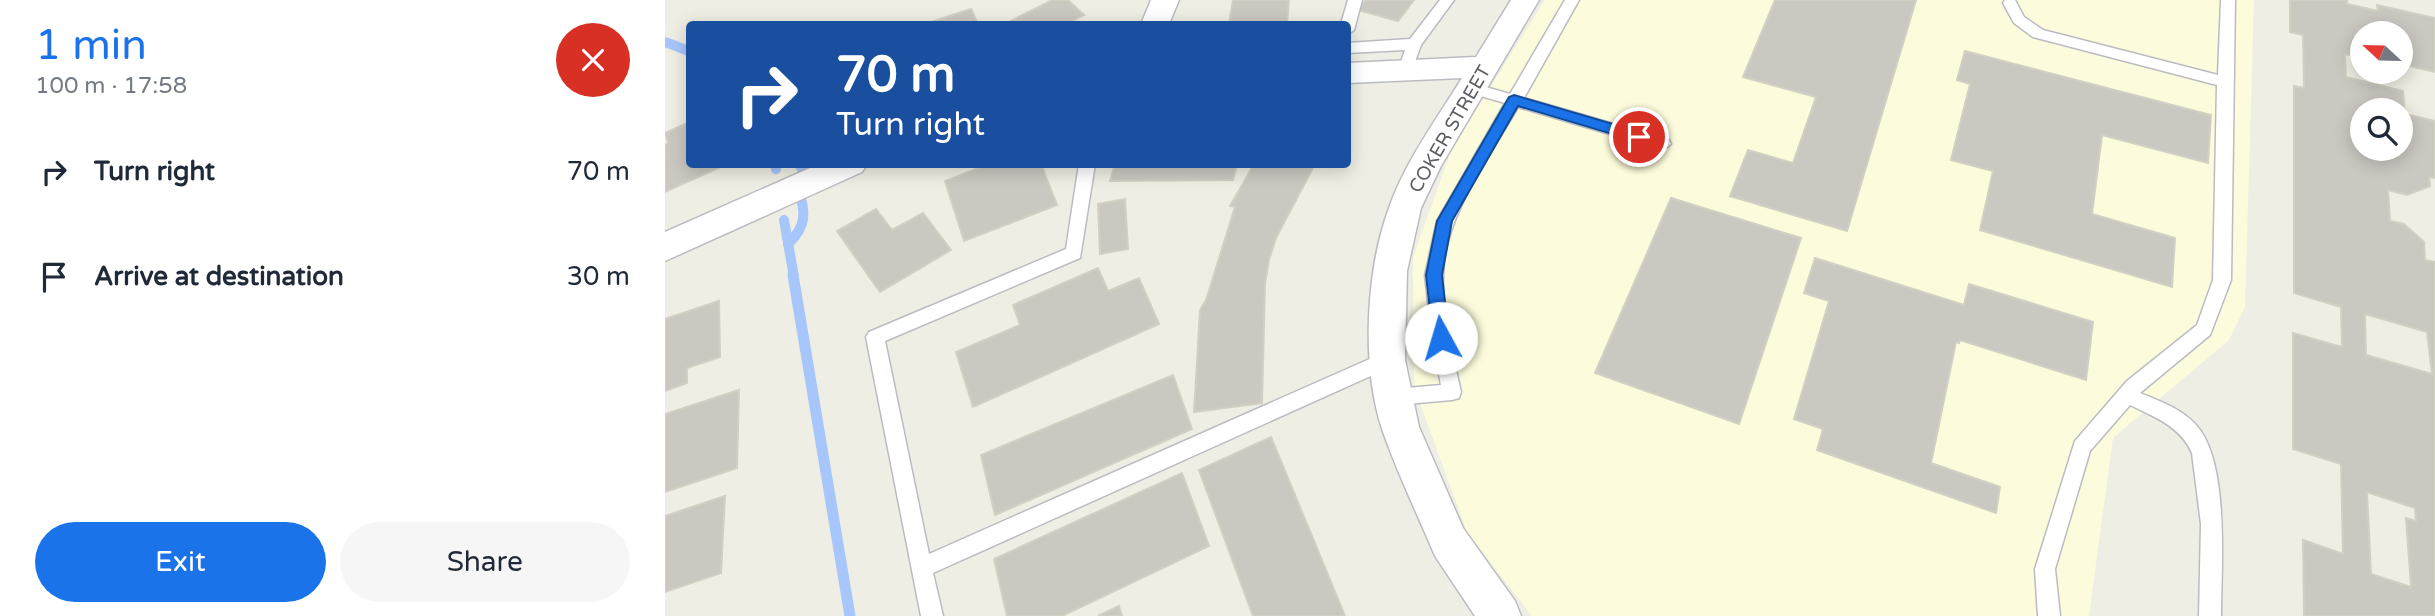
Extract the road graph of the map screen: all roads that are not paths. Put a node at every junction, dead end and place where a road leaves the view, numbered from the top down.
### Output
1 (1165, 0) edge
2 (1355, 0) edge
3 (1447, 0) edge
4 (1525, 0) edge
5 (1572, 0) edge
6 (2228, 0) edge
7 (2009, 1) edge
8 (1156, 21) edge
9 (1349, 21) edge
10 (1351, 49) edge
11 (1410, 57) junction
12 (1351, 72) edge
13 (1479, 77) junction
14 (2225, 82) junction
15 (1514, 100) junction
16 (1664, 144) dead end
17 (842, 168) edge
18 (1086, 168) edge
19 (665, 247) edge
20 (1387, 360) junction
21 (2126, 396) junction
22 (1395, 397) junction
23 (922, 568) junction
24 (932, 616) edge
25 (1500, 616) edge
26 (2049, 616) edge
27 (2210, 616) edge

1 - 8 street
2 - 9 lane
3 - 11 lane
4 - 13 street, COKER STREET
5 - 15 lane
6 - 14 lane
7 - 14 lane
10 - 11 lane
11 - 12 street
11 - 13 street
13 - 15 lane
13 - 20 street, COKER STREET
14 - 21 lane
15 - 16 lane
15 - 22 lane
17 - 19 street
18 - 23 lane
20 - 22 street, COKER STREET
20 - 23 lane
21 - 26 lane
21 - 27 lane
22 - 25 street, COKER STREET
23 - 24 lane

